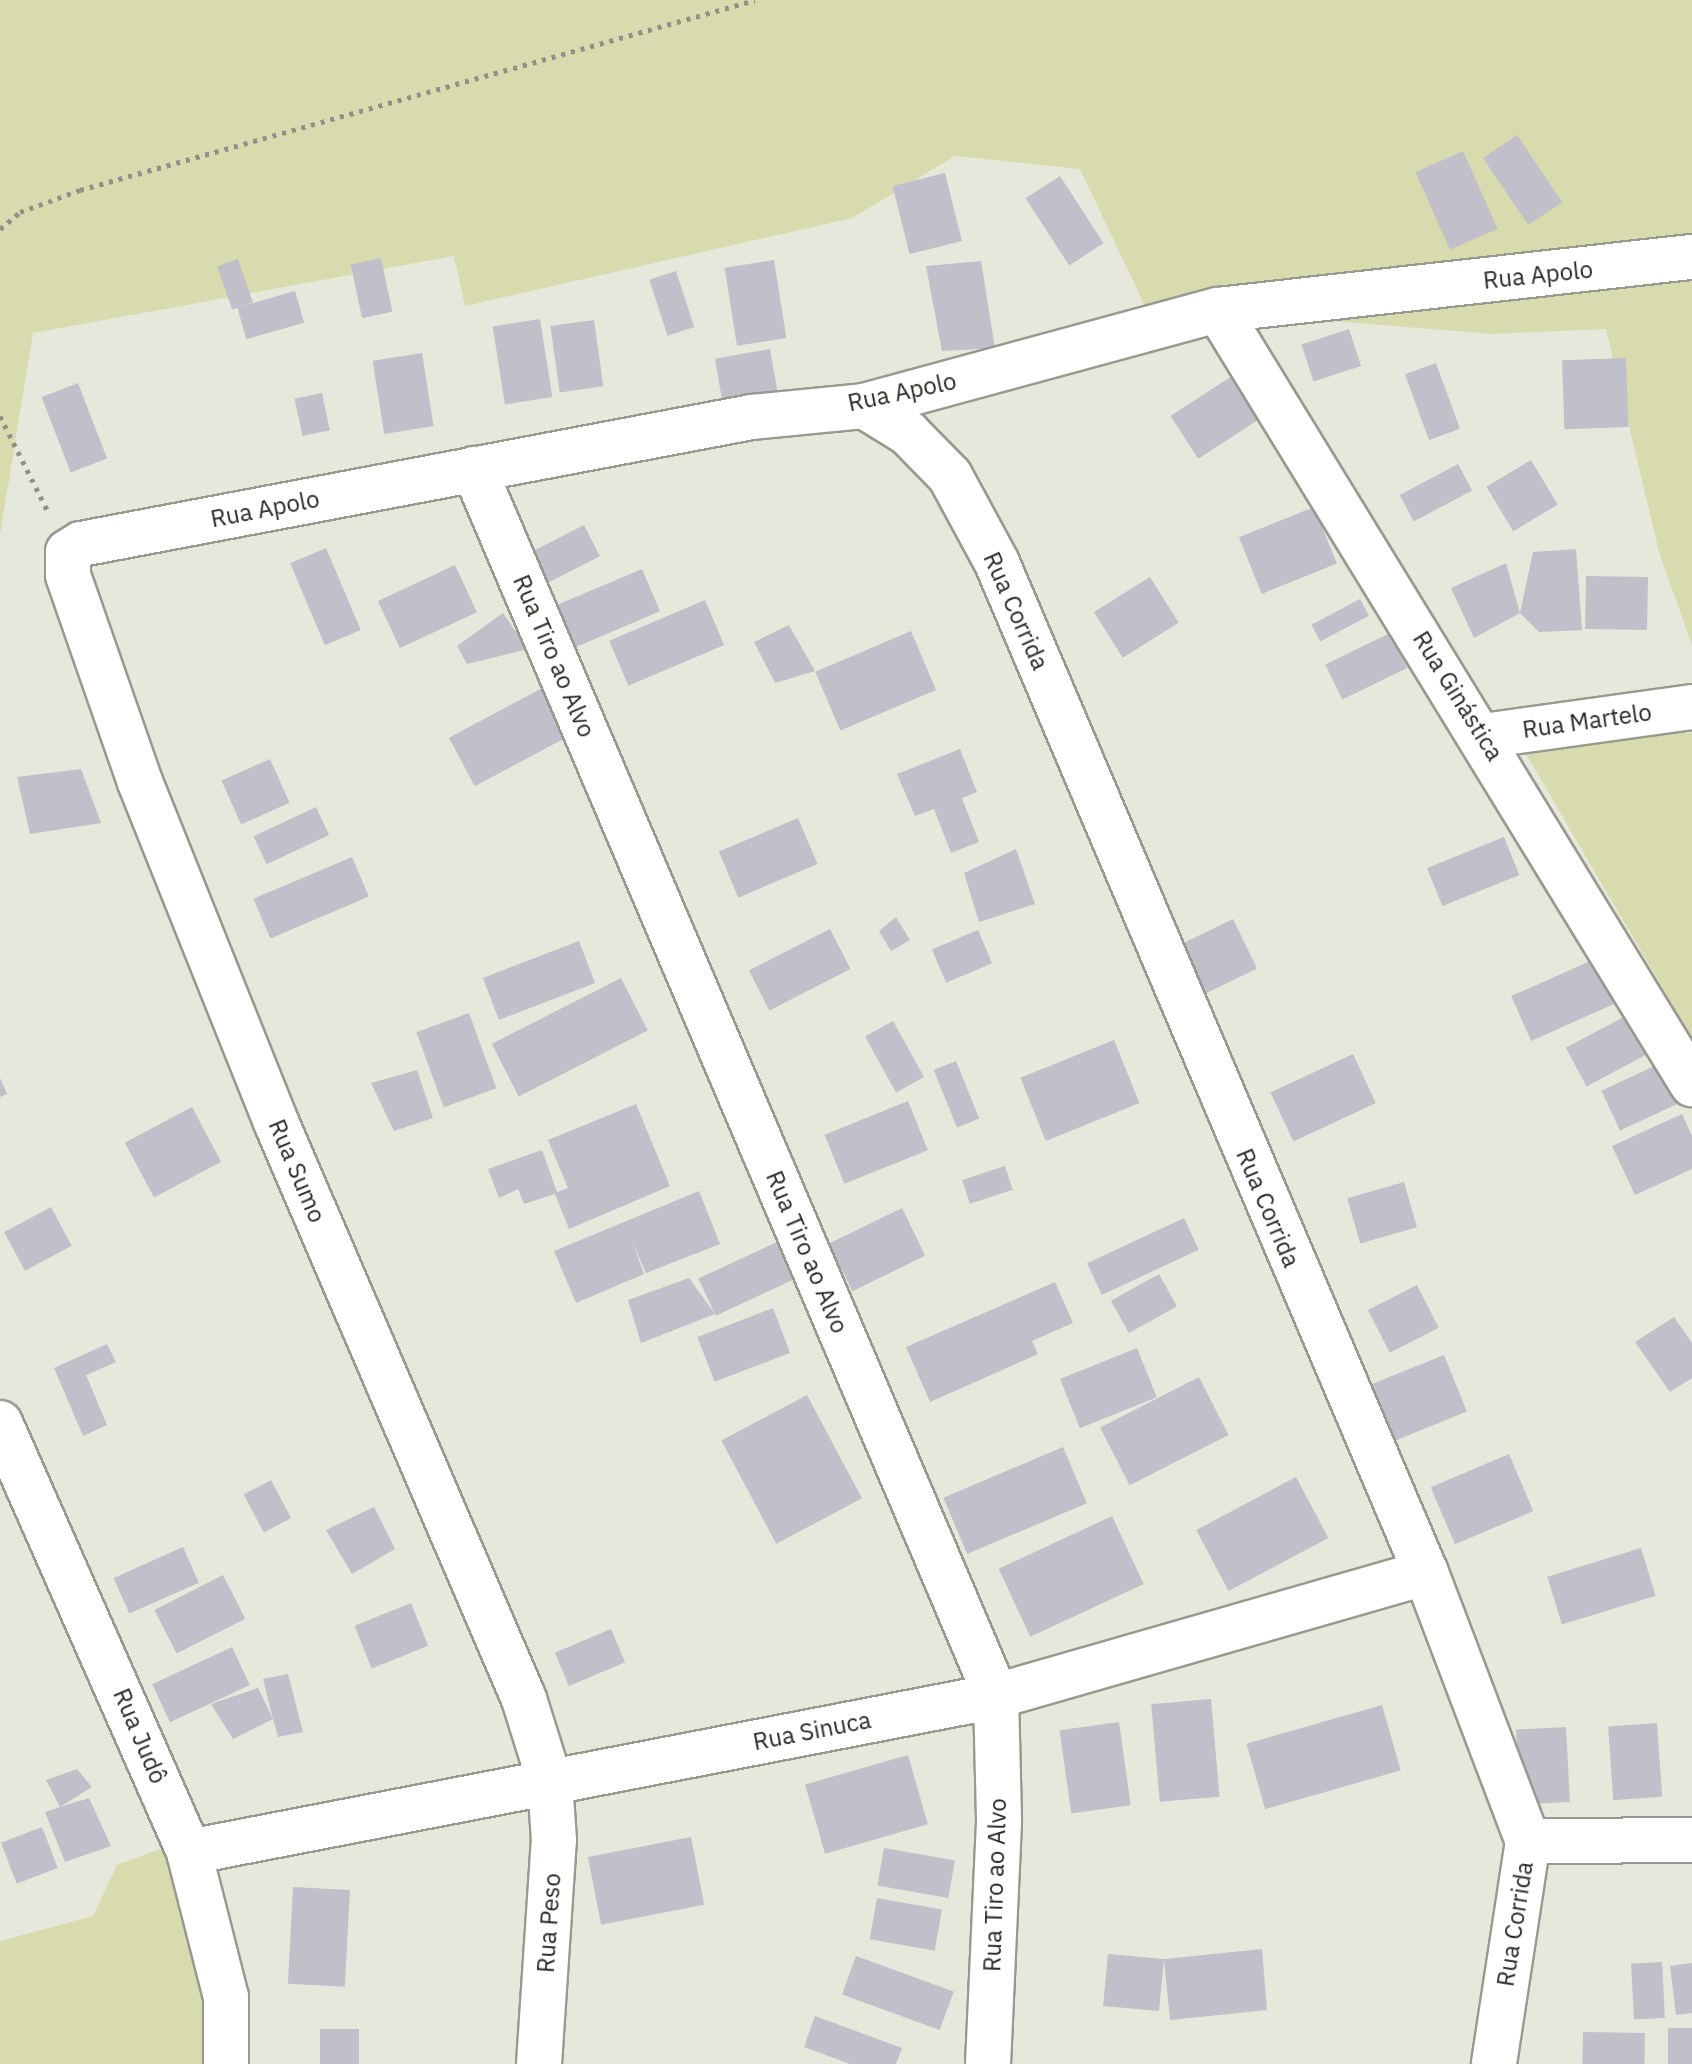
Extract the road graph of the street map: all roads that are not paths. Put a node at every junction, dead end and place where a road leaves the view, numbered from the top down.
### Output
1 (1692, 257) edge
2 (1218, 310) junction
3 (864, 406) junction
4 (474, 469) junction
5 (68, 552) joint
6 (1692, 707) edge
7 (1483, 736) junction
8 (1692, 1084) edge
9 (0, 1423) edge
10 (1426, 1573) junction
11 (996, 1696) junction
12 (550, 1782) junction
13 (1692, 1840) edge
14 (1528, 1841) junction
15 (189, 1852) junction
16 (226, 2064) edge
17 (539, 2064) edge
18 (988, 2064) edge
19 (1494, 2064) edge

1 - 2 street, Rua Apolo
2 - 3 street, Rua Apolo
2 - 7 street, Rua Ginástica
3 - 4 street, Rua Apolo
3 - 10 street, Rua Corrida
4 - 5 street, Rua Apolo
4 - 11 street, Rua Tiro ao Alvo
5 - 12 street, Rua Sumo
6 - 7 street, Rua Martelo
7 - 8 street, Rua Ginástica
9 - 15 street, Rua Judô
10 - 11 street, Rua Sinuca
10 - 14 street, Rua Corrida
11 - 12 street, Rua Sinuca
11 - 18 street, Rua Tiro ao Alvo
12 - 15 street, Rua Sinuca
12 - 17 street, Rua Peso
13 - 14 street
14 - 19 street, Rua Corrida
15 - 16 street, Rua Judô

